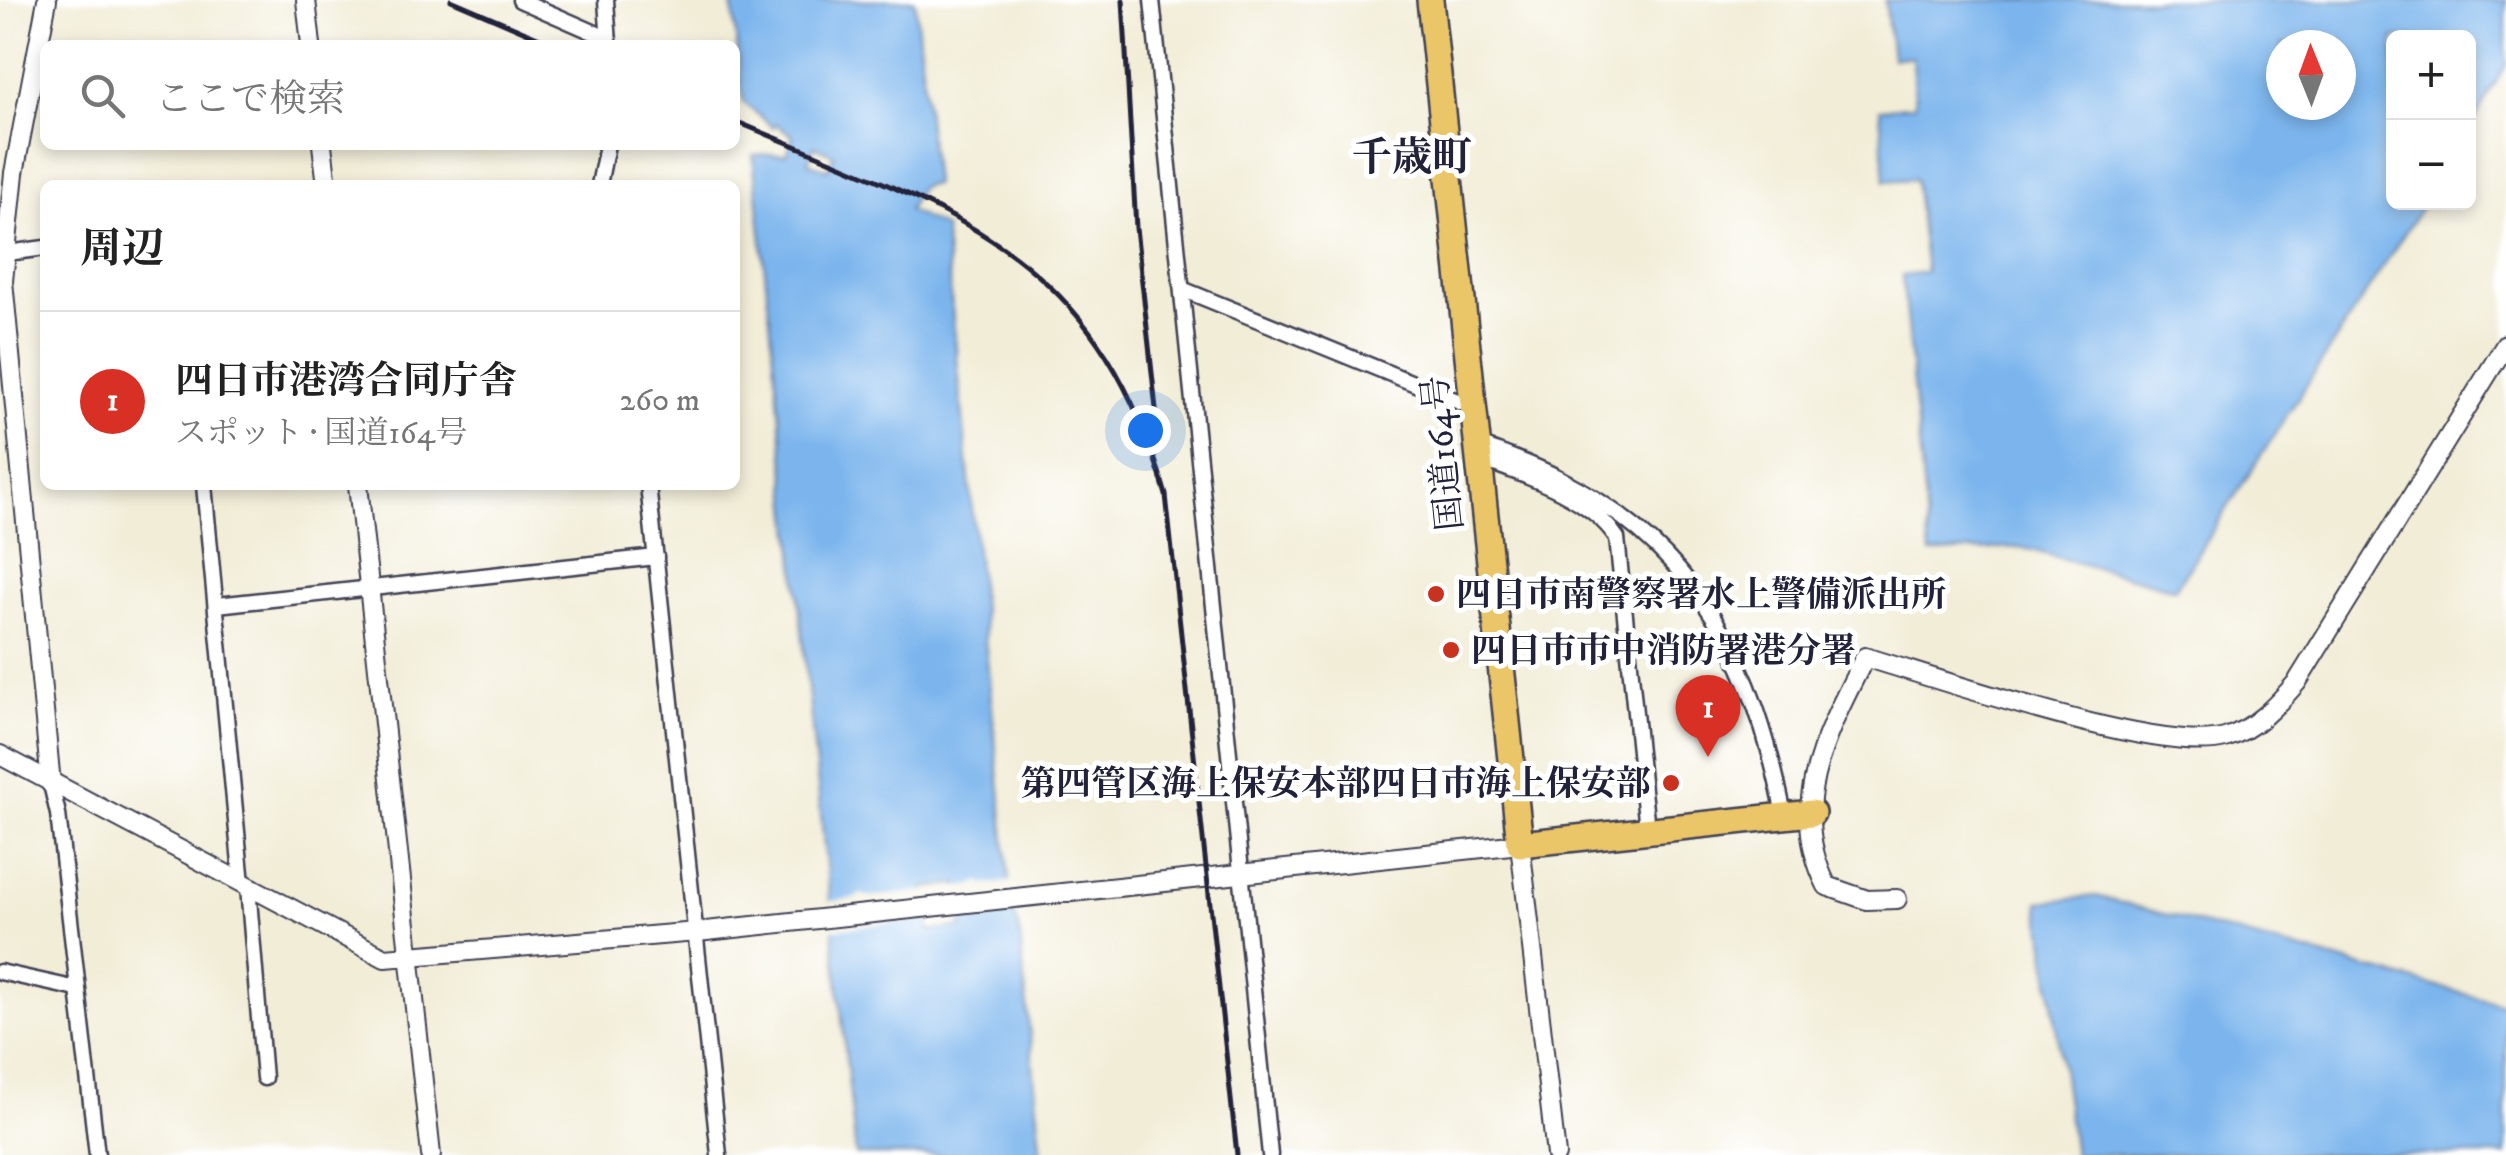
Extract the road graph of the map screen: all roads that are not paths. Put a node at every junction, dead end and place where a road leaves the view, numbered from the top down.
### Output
1 (47, 0) edge
2 (306, 0) edge
3 (520, 0) edge
4 (606, 0) edge
5 (1152, 0) edge
6 (1430, 0) edge
7 (310, 40) edge
8 (605, 40) edge
9 (609, 40) edge
10 (322, 150) edge
11 (606, 150) edge
12 (326, 180) edge
13 (600, 180) edge
14 (40, 249) edge
15 (7, 253) junction
16 (1182, 288) junction
17 (2506, 344) edge
18 (1472, 407) junction
19 (1478, 451) junction
20 (205, 490) edge
21 (359, 490) edge
22 (649, 490) edge
23 (656, 557) junction
24 (369, 590) junction
25 (217, 605) junction
26 (0, 754) edge
27 (51, 784) junction
28 (1812, 813) junction
29 (1784, 815) junction
30 (1648, 829) junction
31 (1520, 844) junction
32 (1244, 872) junction
33 (245, 886) junction
34 (1897, 899) dead end
35 (697, 932) junction
36 (410, 959) junction
37 (0, 972) edge
38 (77, 989) junction
39 (264, 1078) dead end
40 (97, 1155) edge
41 (430, 1155) edge
42 (719, 1155) edge
43 (1270, 1155) edge
44 (1556, 1155) edge

1 - 15 street
2 - 7 street
3 - 8 street
4 - 9 street
5 - 16 street
6 - 18 highway, 国道164号
10 - 12 street
11 - 13 street
14 - 15 street
15 - 27 street
16 - 18 street
16 - 32 street
17 - 28 street
18 - 19 highway, 国道164号
19 - 29 street
19 - 30 street
19 - 31 highway, 国道164号
20 - 25 street
21 - 24 street
22 - 23 street
23 - 24 street
23 - 35 street
24 - 25 street
24 - 36 street
25 - 33 street
26 - 27 street
27 - 33 street
27 - 38 street
28 - 29 highway
28 - 34 street
29 - 30 highway
30 - 31 highway
31 - 32 street
31 - 44 street
32 - 35 street
32 - 43 street
33 - 36 street
33 - 39 street
35 - 36 street
35 - 42 street
36 - 41 street
37 - 38 street
38 - 40 street

